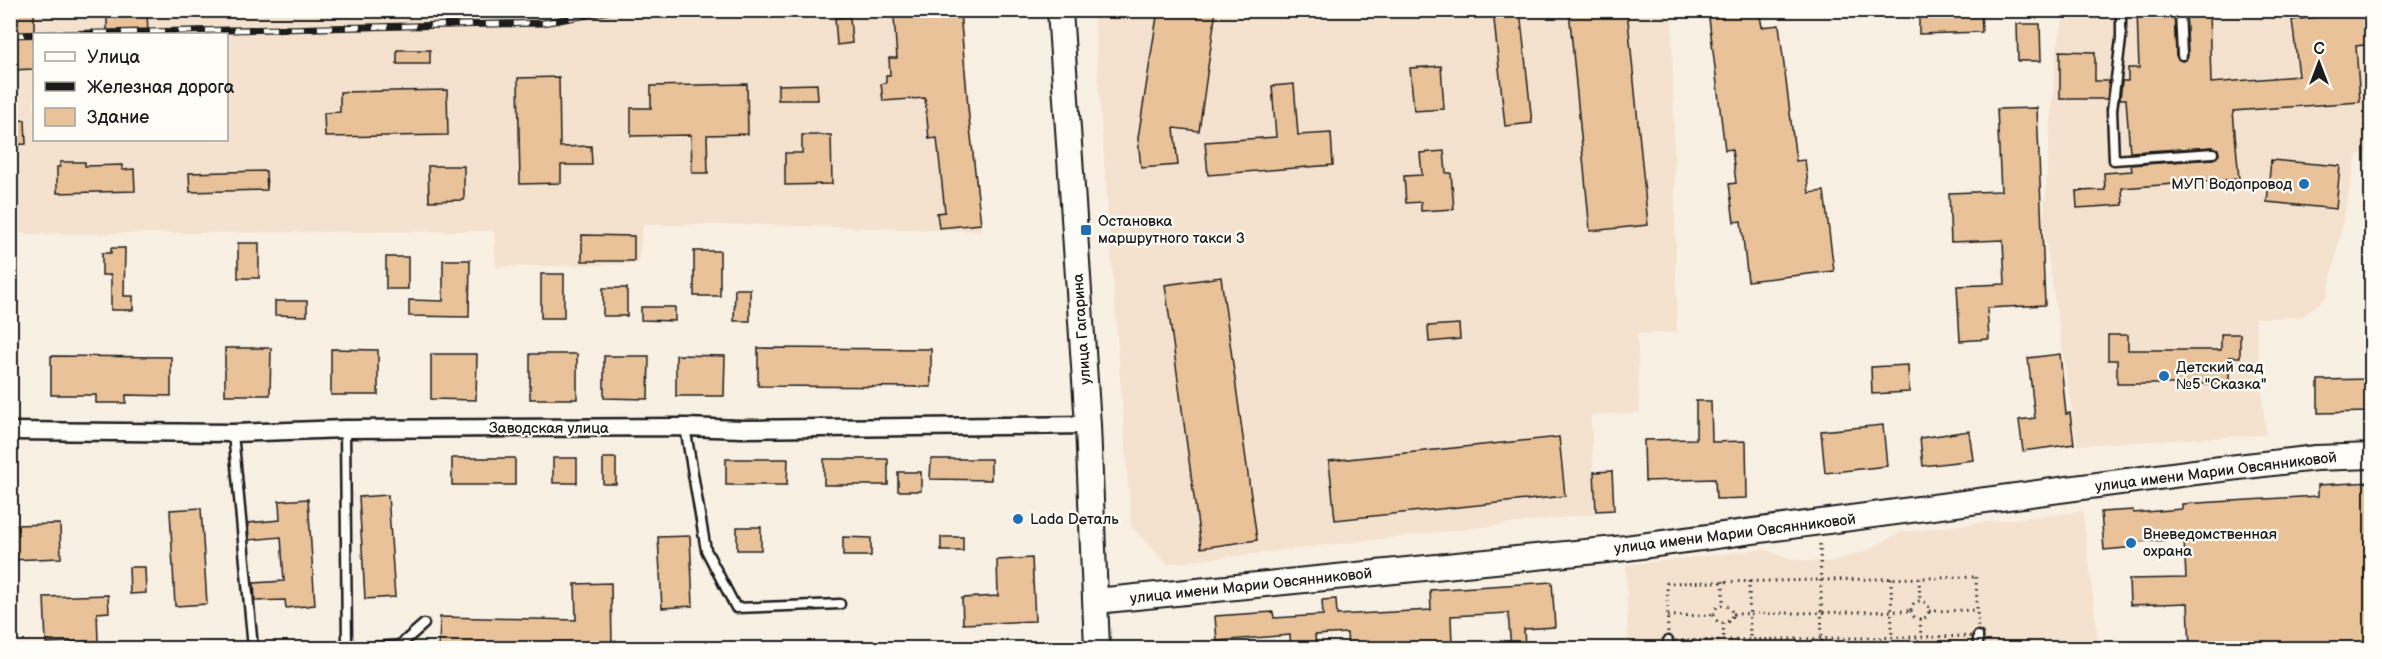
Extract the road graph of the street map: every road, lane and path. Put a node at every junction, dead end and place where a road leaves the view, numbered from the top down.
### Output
1 (1060, 10) edge
2 (2121, 10) edge
3 (2180, 10) edge
4 (2182, 55) dead end
5 (2213, 153) dead end
6 (1088, 425) junction
7 (685, 427) junction
8 (345, 429) junction
9 (10, 431) edge
10 (233, 433) junction
11 (2372, 456) edge
12 (1820, 561) dead end
13 (1891, 578) junction
14 (1919, 578) junction
15 (1821, 580) junction
16 (1723, 581) junction
17 (1749, 581) junction
18 (1096, 601) junction
19 (1920, 601) junction
20 (840, 604) dead end
21 (1723, 605) junction
22 (1911, 610) junction
23 (1977, 610) junction
24 (1892, 611) junction
25 (1929, 611) junction
26 (1821, 612) junction
27 (1732, 614) junction
28 (1749, 614) junction
29 (1714, 615) junction
30 (1668, 616) junction
31 (1920, 620) junction
32 (1723, 623) junction
33 (424, 624) dead end
34 (1978, 636) junction
35 (1892, 637) junction
36 (1920, 637) junction
37 (1822, 639) junction
38 (1724, 640) junction
39 (1750, 640) junction
40 (1668, 645) edge
41 (253, 648) edge
42 (347, 648) edge
43 (364, 648) edge
44 (1097, 648) edge
45 (1822, 648) edge
46 (1978, 648) edge

1 - 6 street, улица Гагарина
2 - 5 lane
3 - 4 lane
6 - 7 street, Заводская улица
6 - 18 street, улица Гагарина
7 - 8 street, Заводская улица
7 - 20 lane
8 - 10 street, Заводская улица
8 - 42 lane
9 - 10 street, Заводская улица
10 - 41 lane
11 - 18 street, улица имени Марии Овсянниковой
12 - 15 path
13 - 14 path
13 - 15 path
13 - 24 path
14 - 19 path
14 - 23 path
15 - 17 path
15 - 26 path
16 - 17 path
16 - 21 path
16 - 30 path
17 - 28 path
18 - 44 street, улица Гагарина
19 - 22 path
19 - 25 path
21 - 27 path
21 - 29 path
22 - 24 path
22 - 31 path
23 - 25 path
23 - 34 path
24 - 26 path
24 - 35 path
25 - 31 path
26 - 28 path
26 - 37 path
27 - 28 path
27 - 32 path
28 - 39 path
29 - 30 path
29 - 32 path
30 - 40 path
31 - 36 path
32 - 38 path
33 - 43 lane
34 - 36 path
34 - 46 lane
35 - 36 path
35 - 37 path
37 - 39 path
37 - 45 path
38 - 39 path
38 - 40 path

